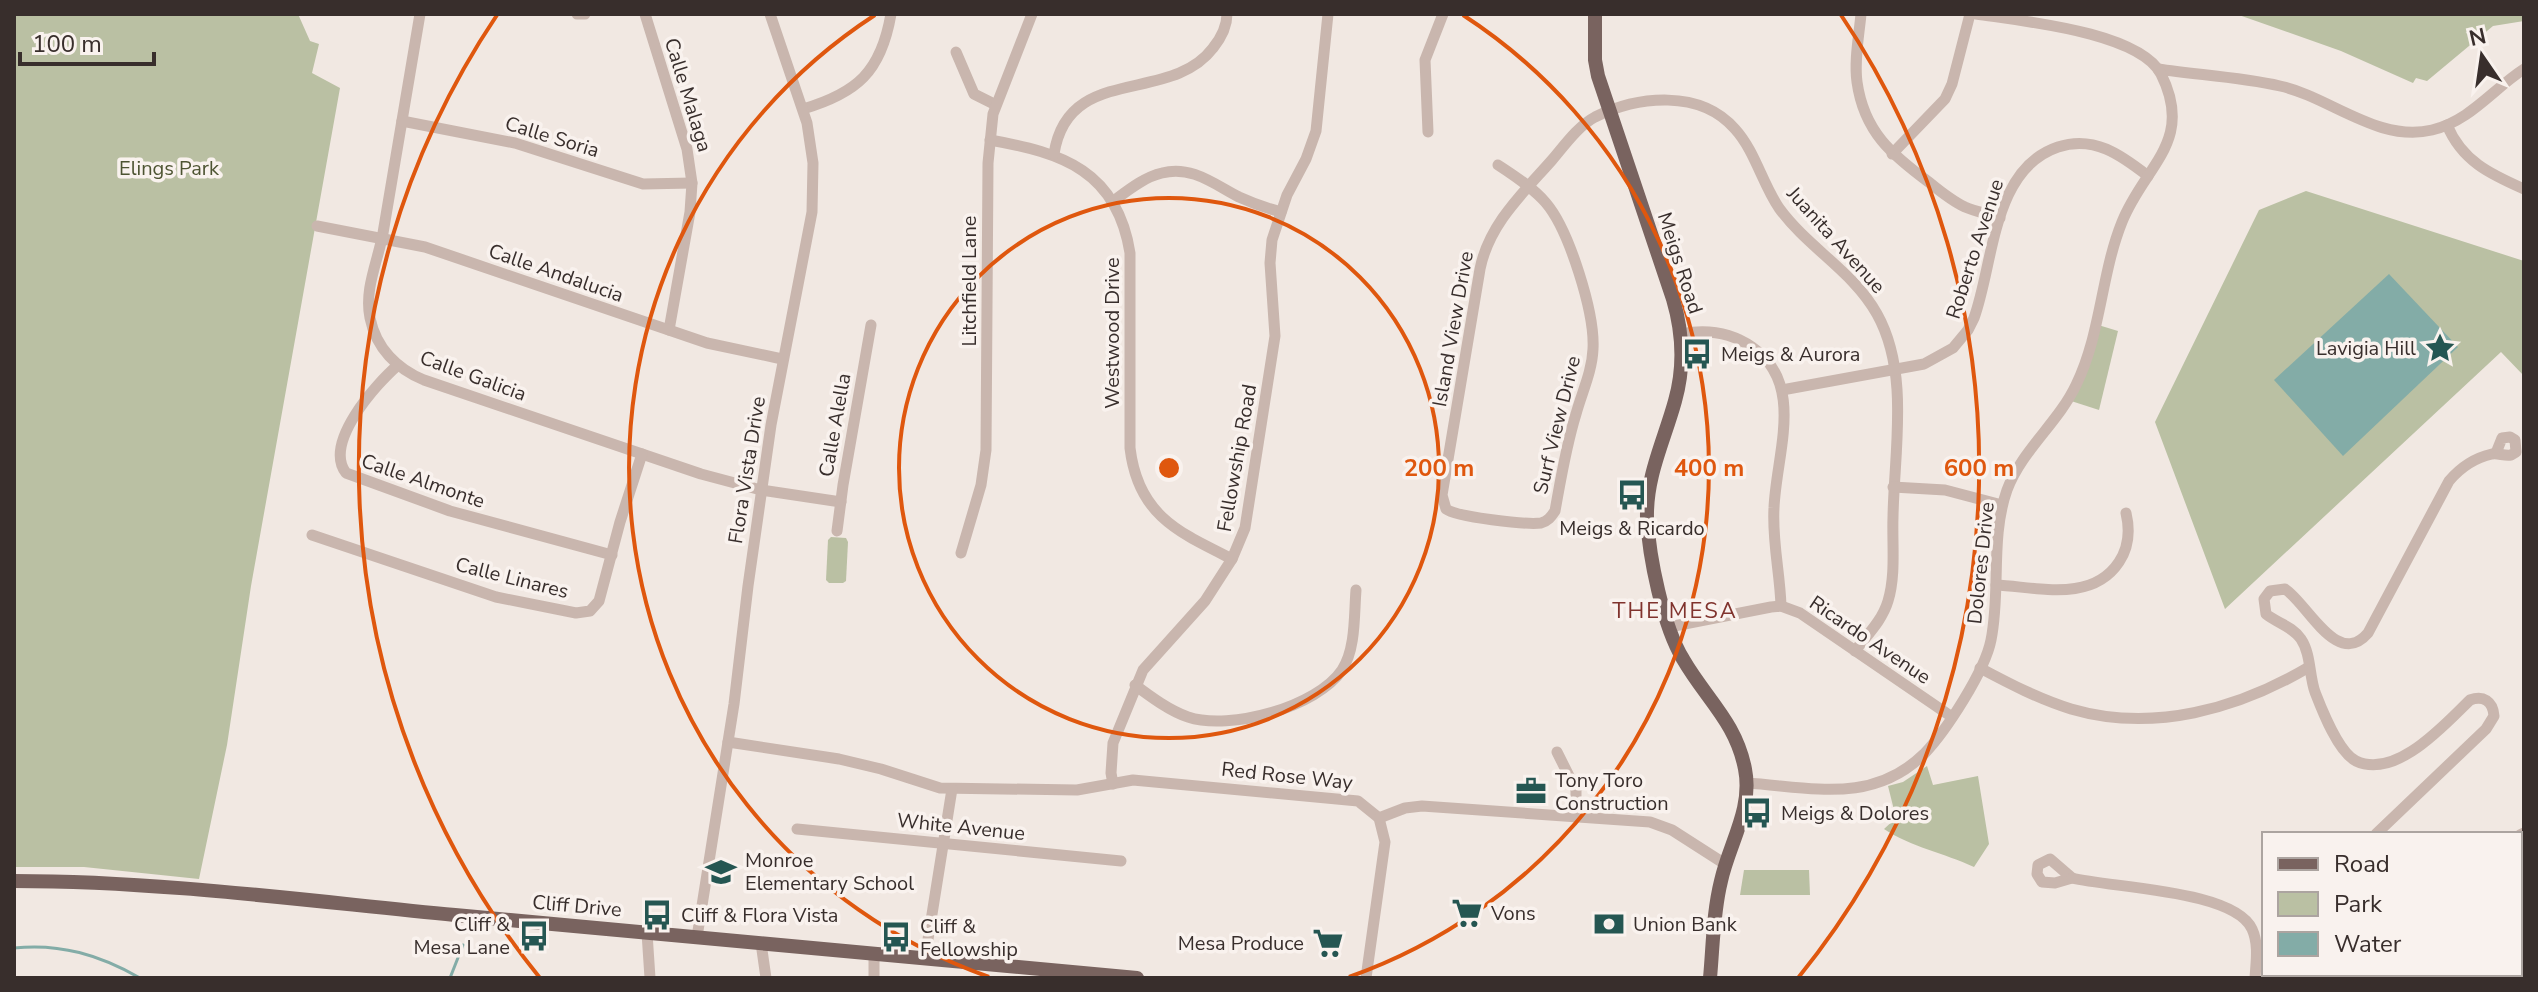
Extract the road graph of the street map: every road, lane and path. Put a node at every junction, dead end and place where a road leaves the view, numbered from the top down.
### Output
1 (420, 14) edge
2 (577, 14) edge
3 (585, 14) edge
4 (645, 14) edge
5 (770, 14) edge
6 (891, 14) edge
7 (1032, 14) edge
8 (1227, 14) edge
9 (1328, 14) edge
10 (1443, 14) edge
11 (1595, 14) edge
12 (1861, 14) edge
13 (1973, 14) edge
14 (956, 52) dead end
15 (2158, 69) junction
16 (2524, 69) edge
17 (996, 105) junction
18 (803, 109) junction
19 (1609, 113) junction
20 (402, 121) junction
21 (2447, 125) junction
22 (1428, 132) dead end
23 (990, 140) junction
24 (1054, 154) junction
25 (1892, 154) junction
26 (1498, 165) dead end
27 (2148, 176) junction
28 (692, 183) junction
29 (1529, 187) junction
30 (2524, 189) edge
31 (1112, 202) junction
32 (1281, 212) junction
33 (2000, 218) junction
34 (317, 226) dead end
35 (382, 238) junction
36 (871, 325) dead end
37 (669, 330) junction
38 (1681, 334) junction
39 (782, 359) junction
40 (398, 365) junction
41 (1894, 370) junction
42 (1782, 390) junction
43 (2496, 453) dead end
44 (642, 454) junction
45 (1893, 487) junction
46 (761, 490) junction
47 (841, 502) junction
48 (2002, 505) junction
49 (2126, 513) dead end
50 (1536, 523) joint
51 (837, 531) dead end
52 (312, 535) dead end
53 (961, 553) dead end
54 (612, 555) junction
55 (1232, 559) junction
56 (1996, 585) junction
57 (1356, 590) dead end
58 (1781, 606) junction
59 (1669, 627) junction
60 (1855, 651) junction
61 (2309, 667) junction
62 (1980, 668) junction
63 (1135, 685) junction
64 (1952, 717) junction
65 (728, 742) junction
66 (1557, 752) dead end
67 (1747, 783) junction
68 (1113, 784) junction
69 (952, 789) junction
70 (1576, 817) junction
71 (1379, 818) junction
72 (797, 829) dead end
73 (2378, 832) edge
74 (943, 842) junction
75 (1121, 861) dead end
76 (1725, 864) junction
77 (2072, 878) dead end
78 (14, 881) edge
79 (647, 933) junction
80 (697, 937) junction
81 (761, 943) junction
82 (874, 955) junction
83 (925, 958) junction
84 (1070, 975) edge
85 (650, 978) edge
86 (766, 978) edge
87 (874, 978) edge
88 (1137, 978) edge
89 (1366, 978) edge
90 (1710, 978) edge
91 (2255, 978) edge

1 - 20 street, Calle Galicia
2 - 3 street
4 - 28 street, Calle Malaga
5 - 18 street, Flora Vista Drive
6 - 18 street
7 - 17 street, Litchfield Lane
8 - 24 street
9 - 32 street, Fellowship Road
10 - 22 street
11 - 19 main road, Meigs Road
12 - 25 street
13 - 15 street
13 - 25 street
14 - 17 street
15 - 21 street
15 - 27 street, Dolores Drive
16 - 21 street
17 - 23 street, Litchfield Lane
18 - 39 street, Flora Vista Drive
19 - 29 street, Island View Drive
19 - 38 main road, Meigs Road
19 - 41 street, Juanita Avenue
20 - 28 street, Calle Soria
20 - 35 street, Calle Galicia
21 - 30 street
23 - 24 street, Westwood Drive
23 - 53 street, Litchfield Lane
24 - 31 street, Westwood Drive
25 - 33 street
26 - 29 street, Surf View Drive
27 - 33 street, Roberto Avenue
27 - 48 street, Dolores Drive
28 - 37 street, Calle Malaga
29 - 50 street, Surf View Drive
29 - 50 street, Island View Drive
31 - 32 street
31 - 55 street, Westwood Drive
32 - 55 street, Fellowship Road
33 - 41 street, Roberto Avenue
34 - 35 street, Calle Andalucia
35 - 37 street, Calle Andalucia
35 - 40 street, Calle Galicia
36 - 47 street, Calle Alella
37 - 39 street, Calle Andalucia
38 - 42 street
38 - 59 main road, Meigs Road
39 - 46 street, Flora Vista Drive
40 - 44 street, Calle Galicia
40 - 54 street, Calle Almonte
41 - 42 street, Roberto Avenue
41 - 45 street, Juanita Avenue
42 - 58 street
43 - 61 street
44 - 46 street, Calle Galicia
44 - 54 street, Calle Linares
45 - 48 street
45 - 60 street, Juanita Avenue
46 - 47 street, Calle Galicia
46 - 65 street, Flora Vista Drive
47 - 51 street, Calle Alella
48 - 56 street, Dolores Drive
49 - 56 street
52 - 54 street, Calle Linares
55 - 63 street, Fellowship Road
56 - 62 street, Dolores Drive
57 - 63 street
58 - 59 street, Ricardo Avenue
58 - 60 street, Ricardo Avenue
59 - 67 main road, Meigs Road
60 - 64 street, Ricardo Avenue
61 - 62 street
61 - 73 street
62 - 64 street, Dolores Drive
63 - 68 street, Fellowship Road
64 - 67 street, Dolores Drive
65 - 69 street
65 - 80 street, Flora Vista Drive
66 - 70 street
67 - 76 main road, Meigs Road
68 - 69 street
68 - 71 street, Red Rose Way
69 - 74 street
70 - 71 street
70 - 76 street
71 - 89 street
72 - 74 street, White Avenue
74 - 75 street, White Avenue
74 - 83 street
76 - 90 main road, Meigs Road
77 - 91 street
78 - 79 main road, Cliff Drive
79 - 80 main road, Cliff Drive
79 - 85 street
80 - 81 main road, Cliff Drive
81 - 82 main road, Cliff Drive
81 - 86 street
82 - 83 main road, Cliff Drive
82 - 87 street
83 - 84 main road, Cliff Drive
84 - 88 main road, Cliff Drive

